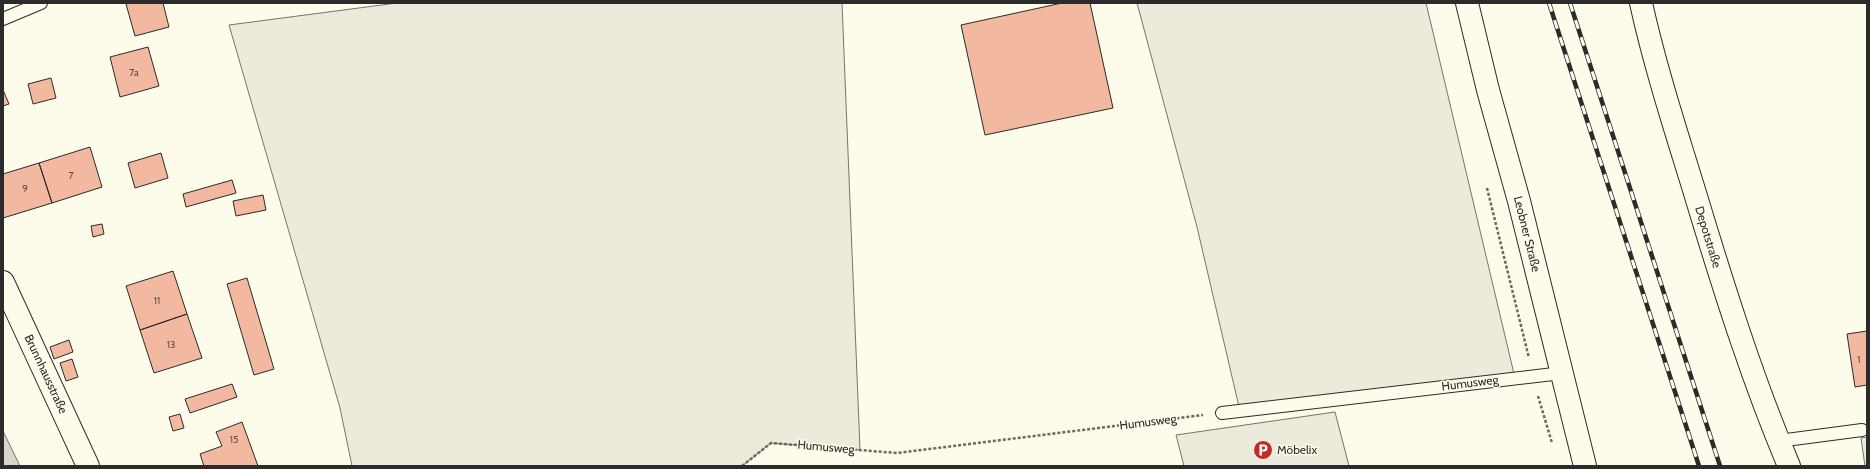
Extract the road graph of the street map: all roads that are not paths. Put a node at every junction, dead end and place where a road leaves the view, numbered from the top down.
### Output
1 (41, 3) edge
2 (1466, 3) edge
3 (1641, 3) edge
4 (3, 19) edge
5 (3, 282) edge
6 (1562, 373) junction
7 (1222, 413) road end
8 (1862, 430) dead end
9 (1778, 441) junction
10 (88, 466) edge
11 (1585, 466) edge
12 (1789, 466) edge

1 - 4 lane
2 - 6 street, Leobner Straße
3 - 9 street, Depotstraße
5 - 10 street, Brunnhausstraße
6 - 7 lane, Humusweg
6 - 11 street, Leobner Straße
8 - 9 lane
9 - 12 street, Depotstraße

